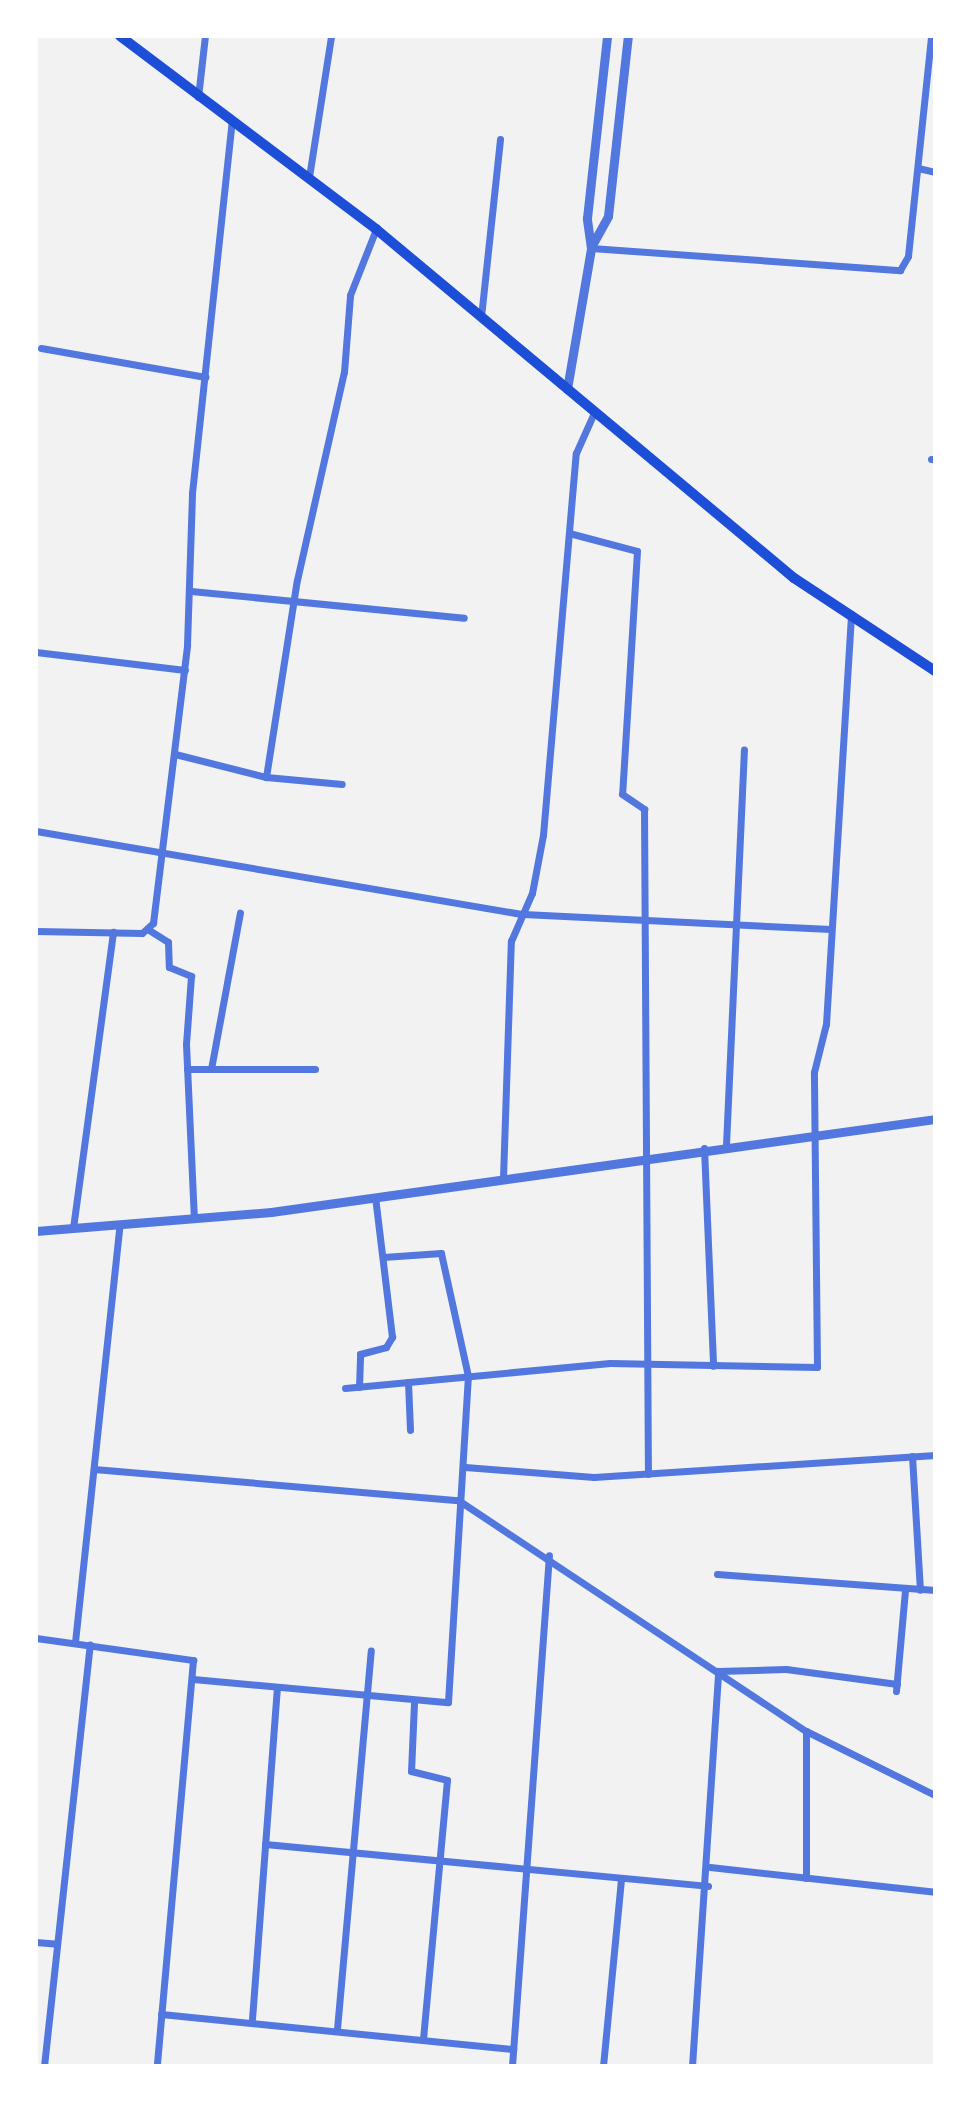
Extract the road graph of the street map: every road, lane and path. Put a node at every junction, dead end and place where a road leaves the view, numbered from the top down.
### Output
1 (121, 36) edge
2 (205, 36) edge
3 (331, 36) edge
4 (607, 36) edge
5 (628, 36) edge
6 (931, 36) edge
7 (198, 97) junction
8 (232, 121) junction
9 (500, 139) dead end
10 (918, 168) junction
11 (935, 172) edge
12 (309, 177) junction
13 (376, 229) junction
14 (591, 248) junction
15 (481, 317) junction
16 (41, 348) dead end
17 (205, 377) junction
18 (567, 389) junction
19 (593, 415) junction
20 (569, 533) junction
21 (191, 591) junction
22 (294, 601) junction
23 (851, 614) junction
24 (464, 618) dead end
25 (36, 652) edge
26 (185, 670) junction
27 (935, 671) edge
28 (744, 749) dead end
29 (175, 754) junction
30 (266, 777) junction
31 (342, 784) dead end
32 (36, 831) edge
33 (164, 847) junction
34 (240, 913) dead end
35 (523, 914) junction
36 (644, 923) junction
37 (734, 928) junction
38 (831, 929) junction
39 (149, 930) junction
40 (36, 931) edge
41 (113, 932) junction
42 (187, 1069) junction
43 (211, 1069) junction
44 (315, 1069) dead end
45 (935, 1119) edge
46 (813, 1132) junction
47 (726, 1145) junction
48 (704, 1148) junction
49 (642, 1157) junction
50 (503, 1178) junction
51 (375, 1197) junction
52 (194, 1218) junction
53 (120, 1224) junction
54 (73, 1228) junction
55 (36, 1231) edge
56 (383, 1257) junction
57 (647, 1364) junction
58 (713, 1366) junction
59 (468, 1376) junction
60 (408, 1382) junction
61 (359, 1387) junction
62 (345, 1388) dead end
63 (410, 1430) dead end
64 (935, 1455) edge
65 (912, 1456) junction
66 (465, 1467) junction
67 (94, 1469) junction
68 (648, 1474) junction
69 (463, 1502) junction
70 (549, 1555) junction
71 (717, 1574) dead end
72 (905, 1590) junction
73 (920, 1590) junction
74 (935, 1590) edge
75 (36, 1638) edge
76 (75, 1642) junction
77 (90, 1644) junction
78 (371, 1651) dead end
79 (718, 1671) junction
80 (193, 1679) junction
81 (277, 1688) junction
82 (368, 1698) junction
83 (414, 1703) junction
84 (806, 1731) junction
85 (935, 1795) edge
86 (265, 1844) junction
87 (353, 1853) junction
88 (439, 1863) junction
89 (710, 1867) junction
90 (526, 1870) junction
91 (806, 1878) junction
92 (621, 1879) junction
93 (708, 1886) junction
94 (935, 1892) edge
95 (36, 1942) edge
96 (57, 1944) junction
97 (161, 2014) junction
98 (252, 2019) junction
99 (337, 2029) junction
100 (423, 2039) junction
101 (513, 2049) junction
102 (44, 2066) edge
103 (157, 2066) edge
104 (512, 2066) edge
105 (603, 2066) edge
106 (692, 2066) edge

1 - 7 main road
2 - 7 street
3 - 12 street
4 - 14 street
5 - 14 street
6 - 10 street
7 - 8 main road
8 - 12 main road
8 - 17 street
9 - 15 street
10 - 11 street
10 - 14 street
12 - 13 main road
13 - 15 main road
13 - 22 street
14 - 18 street
15 - 18 main road
16 - 17 street
17 - 21 street
18 - 19 main road
19 - 20 street
19 - 23 main road
20 - 35 street
20 - 36 street
21 - 22 street
21 - 26 street
22 - 24 street
22 - 30 street
23 - 27 main road
23 - 38 street
25 - 26 street
26 - 29 street
28 - 37 street
29 - 30 street
29 - 33 street
30 - 31 street
32 - 33 street
33 - 35 street
33 - 39 street
34 - 43 street
35 - 36 street
35 - 50 street
36 - 37 street
36 - 49 street
37 - 38 street
37 - 47 street
38 - 46 street
39 - 41 street
39 - 42 street
40 - 41 street
41 - 54 street
42 - 43 street
42 - 52 street
43 - 44 street
45 - 46 street
46 - 47 street
46 - 58 street
47 - 48 street
48 - 49 street
48 - 58 street
49 - 50 street
49 - 57 street
50 - 51 street
51 - 52 street
51 - 56 street
52 - 53 street
53 - 54 street
53 - 67 street
54 - 55 street
56 - 59 street
56 - 61 street
57 - 58 street
57 - 59 street
57 - 68 street
59 - 60 street
59 - 66 street
60 - 61 street
60 - 63 street
61 - 62 street
64 - 65 street
65 - 68 street
65 - 73 street
66 - 68 street
66 - 69 street
67 - 69 street
67 - 76 street
69 - 70 street
69 - 83 street
70 - 79 street
70 - 90 street
71 - 72 street
72 - 73 street
72 - 79 street
73 - 74 street
75 - 76 street
76 - 77 street
77 - 80 street
77 - 96 street
78 - 82 street
79 - 84 street
79 - 89 street
80 - 81 street
80 - 97 street
81 - 82 street
81 - 86 street
82 - 83 street
82 - 87 street
83 - 88 street
84 - 85 street
84 - 91 street
86 - 87 street
86 - 98 street
87 - 88 street
87 - 99 street
88 - 90 street
88 - 100 street
89 - 91 street
89 - 93 street
90 - 92 street
90 - 101 street
91 - 94 street
92 - 93 street
92 - 105 street
93 - 106 street
95 - 96 street
96 - 102 street
97 - 98 street
97 - 103 street
98 - 99 street
99 - 100 street
100 - 101 street
101 - 104 street

